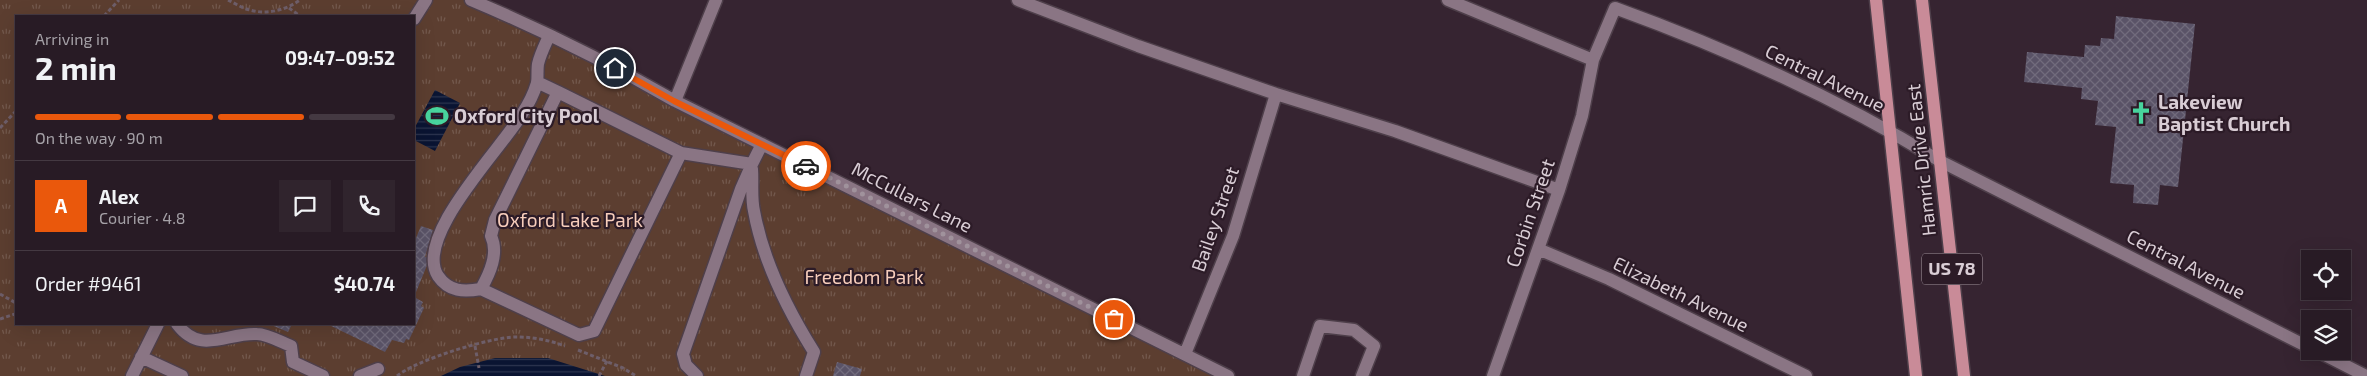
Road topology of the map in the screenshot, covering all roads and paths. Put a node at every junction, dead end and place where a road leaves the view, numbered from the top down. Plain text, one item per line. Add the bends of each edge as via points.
1 (120, 0) edge
2 (228, 0) edge
3 (300, 0) edge
4 (426, 0) edge
5 (470, 0) edge
6 (716, 0) edge
7 (1018, 0) edge
8 (1448, 0) edge
9 (1876, 0) edge
10 (1922, 0) edge
11 (289, 8) junction
12 (105, 15) edge
13 (299, 15) edge
14 (415, 16) edge
15 (549, 36) junction
16 (1593, 60) junction
17 (537, 82) junction
18 (558, 92) junction
19 (1276, 94) junction
20 (674, 101) junction
21 (15, 112) edge
22 (0, 128) edge
23 (1889, 130) junction
24 (762, 144) junction
25 (681, 153) junction
26 (1940, 162) junction
27 (752, 164) junction
28 (1559, 190) junction
29 (1538, 249) junction
30 (481, 289) junction
31 (0, 294) edge
32 (15, 302) edge
33 (15, 314) edge
34 (0, 319) edge
35 (157, 325) edge
36 (178, 325) edge
37 (2301, 343) edge
38 (475, 346) junction
39 (1184, 354) junction
40 (141, 357) junction
41 (2335, 360) edge
42 (607, 361) junction
43 (479, 368) dead end
44 (378, 369) dead end
45 (599, 375) edge
46 (132, 376) edge
47 (182, 376) edge
48 (323, 376) edge
49 (360, 376) edge
50 (397, 376) edge
51 (636, 376) edge
52 (697, 376) edge
53 (806, 376) edge
54 (1228, 376) edge
55 (1303, 376) edge
56 (1362, 376) edge
57 (1493, 376) edge
58 (1806, 376) edge
59 (1916, 376) edge
60 (1964, 376) edge
61 (2366, 376) edge

1 - 12 path
2 - 11 path via 250,10
3 - 11 path
4 - 14 street
5 - 15 street, McCullars Lane
6 - 20 street
7 - 19 street
8 - 16 street
9 - 23 main road, Hamric Drive East / US 78
10 - 26 main road, Hamric Drive East / US 78
11 - 13 path
15 - 17 street via 538,63
15 - 20 street, McCullars Lane via 632,76
16 - 23 street, Central Avenue via 1615,8 1680,32 1800,85
16 - 28 street, Corbin Street via 1582,116
17 - 18 street
17 - 30 street via 523,113 447,216 437,241 434,269 443,283 460,292
18 - 25 street
18 - 30 street via 495,220 491,236 496,246 489,275
19 - 28 street via 1395,131
19 - 39 street, Bailey Street via 1232,236
20 - 24 street, McCullars Lane
21 - 22 path
23 - 26 street, Central Avenue
23 - 59 main road, Hamric Drive East / US 78
24 - 27 street
24 - 39 street, McCullars Lane
25 - 27 street
25 - 30 street via 594,331 580,335
26 - 37 street, Central Avenue
26 - 60 main road, Hamric Drive East / US 78
27 - 52 street via 682,354 686,365
27 - 53 street via 753,210 765,252 788,311 814,352
28 - 29 street, Corbin Street
29 - 57 street, Corbin Street
29 - 58 street, Elizabeth Avenue via 1609,278
31 - 32 path
33 - 34 path
35 - 40 street
36 - 48 street via 190,336 206,342 258,334 290,346 293,362
38 - 42 path via 514,337 547,340
38 - 43 path
38 - 50 path via 444,354 405,369
39 - 54 street, McCullars Lane
40 - 46 street
40 - 47 street
41 - 61 street
42 - 45 path
42 - 51 path
44 - 49 street
55 - 56 street via 1320,326 1354,330 1374,346

